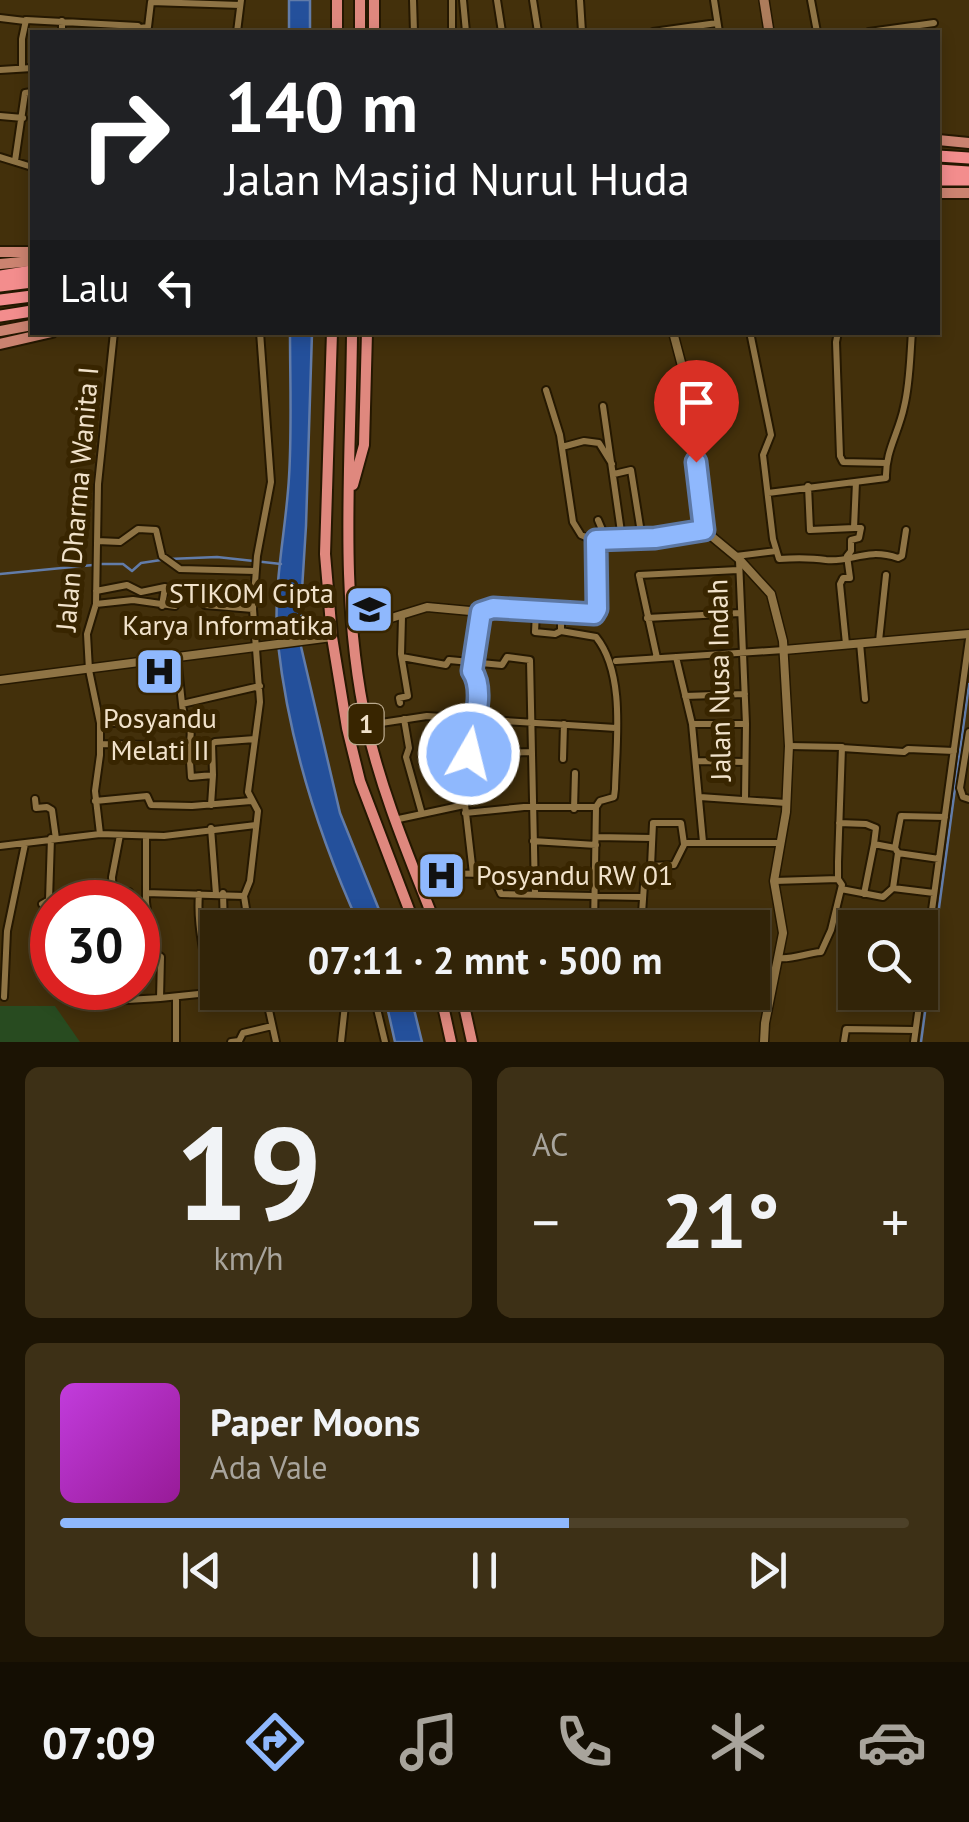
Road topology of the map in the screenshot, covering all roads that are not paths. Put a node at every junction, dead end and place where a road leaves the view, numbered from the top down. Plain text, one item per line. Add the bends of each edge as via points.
1 (337, 0) edge
2 (360, 0) edge
3 (374, 0) edge
4 (414, 0) edge
5 (452, 0) edge
6 (462, 0) edge
7 (498, 0) edge
8 (533, 0) edge
9 (580, 0) edge
10 (714, 0) edge
11 (764, 0) edge
12 (812, 0) edge
13 (241, 3) edge
14 (0, 18) edge
15 (25, 21) junction
16 (62, 21) junction
17 (934, 24) dead end
18 (718, 28) edge
19 (914, 29) edge
20 (62, 30) edge
21 (140, 30) edge
22 (237, 30) edge
23 (337, 30) edge
24 (360, 30) edge
25 (374, 30) edge
26 (414, 30) edge
27 (452, 30) edge
28 (466, 30) edge
29 (502, 30) edge
30 (538, 30) edge
31 (582, 30) edge
32 (686, 30) edge
33 (769, 30) edge
34 (817, 30) edge
35 (22, 68) junction
36 (30, 68) edge
37 (0, 70) edge
38 (30, 92) edge
39 (23, 114) junction
40 (0, 116) edge
41 (940, 140) edge
42 (969, 143) edge
43 (940, 156) edge
44 (0, 158) edge
45 (969, 158) edge
46 (15, 161) junction
47 (30, 167) edge
48 (940, 170) edge
49 (969, 172) edge
50 (940, 180) edge
51 (969, 180) edge
52 (940, 193) edge
53 (969, 193) edge
54 (0, 252) edge
55 (30, 252) edge
56 (30, 262) edge
57 (0, 264) edge
58 (30, 272) edge
59 (0, 276) edge
60 (30, 282) edge
61 (0, 286) edge
62 (30, 296) edge
63 (0, 300) edge
64 (30, 311) edge
65 (0, 316) edge
66 (30, 325) edge
67 (0, 331) edge
68 (39, 335) edge
69 (114, 335) edge
70 (260, 335) edge
71 (332, 335) edge
72 (352, 335) edge
73 (367, 335) edge
74 (674, 335) edge
75 (751, 335) edge
76 (837, 335) edge
77 (912, 335) edge
78 (0, 344) edge
79 (546, 390) dead end
80 (352, 406) junction
81 (603, 406) dead end
82 (365, 427) junction
83 (562, 446) junction
84 (886, 462) junction
85 (612, 464) junction
86 (614, 474) junction
87 (856, 482) junction
88 (808, 486) junction
89 (768, 493) junction
90 (347, 510) junction
91 (598, 520) dead end
92 (854, 528) junction
93 (704, 530) junction
94 (906, 530) dead end
95 (606, 539) junction
96 (622, 539) junction
97 (642, 539) junction
98 (97, 540) junction
99 (595, 542) junction
100 (778, 555) junction
101 (847, 556) junction
102 (737, 558) junction
103 (256, 564) junction
104 (738, 570) junction
105 (886, 575) dead end
106 (96, 591) junction
107 (96, 604) junction
108 (205, 605) dead end
109 (162, 606) junction
110 (175, 606) dead end
111 (253, 609) junction
112 (481, 612) junction
113 (536, 612) junction
114 (561, 613) junction
115 (740, 613) junction
116 (402, 617) junction
117 (647, 618) junction
118 (352, 630) junction
119 (560, 631) junction
120 (332, 636) junction
121 (969, 636) edge
122 (879, 642) junction
123 (860, 643) junction
124 (846, 644) junction
125 (256, 648) junction
126 (784, 650) junction
127 (742, 655) junction
128 (402, 657) junction
129 (676, 657) junction
130 (176, 658) junction
131 (656, 658) junction
132 (473, 661) junction
133 (616, 662) dead end
134 (88, 670) junction
135 (0, 680) edge
136 (260, 686) junction
137 (745, 694) junction
138 (685, 696) junction
139 (865, 700) dead end
140 (400, 703) dead end
141 (182, 704) junction
142 (130, 716) dead end
143 (404, 718) junction
144 (473, 720) junction
145 (100, 723) junction
146 (530, 723) junction
147 (564, 724) junction
148 (692, 724) junction
149 (746, 724) junction
150 (366, 725) junction
151 (616, 728) junction
152 (969, 732) edge
153 (254, 739) junction
154 (101, 744) junction
155 (189, 746) junction
156 (790, 746) junction
157 (842, 748) junction
158 (954, 751) junction
159 (531, 752) junction
160 (469, 754) junction
161 (563, 759) dead end
162 (696, 761) junction
163 (744, 762) junction
164 (575, 773) dead end
165 (213, 776) junction
166 (700, 797) junction
167 (35, 799) dead end
168 (745, 799) junction
169 (969, 799) edge
170 (95, 801) junction
171 (251, 801) junction
172 (786, 803) junction
173 (210, 805) junction
174 (532, 807) junction
175 (596, 807) junction
176 (464, 809) junction
177 (574, 809) junction
178 (422, 814) junction
179 (944, 817) junction
180 (393, 820) junction
181 (839, 824) junction
182 (256, 825) junction
183 (211, 828) junction
184 (100, 834) junction
185 (120, 835) junction
186 (146, 837) junction
187 (652, 838) junction
188 (53, 839) junction
189 (533, 841) junction
190 (596, 841) junction
191 (703, 842) junction
192 (779, 843) junction
193 (26, 844) junction
194 (684, 844) junction
195 (874, 844) junction
196 (0, 846) edge
197 (896, 851) junction
198 (939, 859) junction
199 (651, 866) junction
200 (416, 873) junction
201 (473, 874) junction
202 (496, 878) junction
203 (514, 878) dead end
204 (838, 879) junction
205 (51, 880) edge
206 (114, 880) edge
207 (146, 880) edge
208 (774, 880) junction
209 (842, 888) junction
210 (893, 888) junction
211 (934, 893) junction
212 (199, 894) junction
213 (219, 894) junction
214 (535, 894) junction
215 (864, 894) junction
216 (160, 896) edge
217 (244, 896) junction
218 (596, 896) junction
219 (641, 898) junction
220 (221, 910) edge
221 (247, 910) edge
222 (409, 910) edge
223 (431, 910) edge
224 (595, 910) edge
225 (641, 910) edge
226 (200, 930) edge
227 (160, 956) edge
228 (778, 958) junction
229 (200, 995) edge
230 (4, 997) dead end
231 (160, 998) joint
232 (176, 998) junction
233 (269, 1010) edge
234 (344, 1010) edge
235 (377, 1010) edge
236 (444, 1010) edge
237 (464, 1010) edge
238 (272, 1026) junction
239 (916, 1030) junction
240 (250, 1031) junction
241 (176, 1042) edge
242 (231, 1042) edge
243 (252, 1042) edge
244 (276, 1042) edge
245 (332, 1042) edge
246 (341, 1042) edge
247 (385, 1042) edge
248 (451, 1042) edge
249 (472, 1042) edge
250 (764, 1042) edge
251 (844, 1042) edge
252 (914, 1042) edge

1 - 23 highway
2 - 24 highway
3 - 25 highway
4 - 26 street
5 - 27 street
6 - 28 street
7 - 29 street
8 - 30 street
9 - 31 street
10 - 18 street
11 - 33 main road
12 - 34 street
13 - 21 street via 152,2 148,27
13 - 22 street
14 - 15 street
15 - 16 street
15 - 35 street
16 - 20 street
16 - 21 street
17 - 19 street
18 - 32 street
35 - 36 street
35 - 37 street
38 - 39 street
39 - 40 street
39 - 46 street
41 - 42 main road
43 - 45 highway
44 - 46 street
46 - 47 street
48 - 49 highway
50 - 51 highway
52 - 53 main road
54 - 55 main road
56 - 57 main road
58 - 59 highway
60 - 61 highway
62 - 63 highway
64 - 65 highway
66 - 67 main road
68 - 78 main road
69 - 98 street, Jalan Dharma Wanita I
70 - 103 street via 270,482
71 - 120 highway, 1 via 325,554
72 - 80 highway, 1
73 - 82 highway
74 - 93 street via 688,389
75 - 89 street via 771,435 763,452
76 - 84 street via 840,456 843,462
77 - 84 street via 904,412
79 - 83 street
80 - 82 highway
80 - 90 highway, 1
81 - 85 street
82 - 90 highway
83 - 85 street via 600,443
83 - 99 street via 573,522
84 - 87 street via 886,478
85 - 86 street
86 - 96 street
86 - 97 street via 630,470
87 - 88 street
87 - 92 street
88 - 89 street
88 - 92 street via 811,531
89 - 100 street
90 - 118 highway, 1
91 - 95 street
92 - 101 street via 861,528 859,538 850,540
93 - 97 street
93 - 102 street
94 - 101 street via 902,556
95 - 96 street
95 - 99 street
96 - 97 street
98 - 103 street via 120,542 138,529 156,530 164,559 180,569
98 - 106 street, Jalan Dharma Wanita I
99 - 114 street via 596,611
100 - 101 street
100 - 102 street
101 - 124 street via 850,578 840,584
102 - 104 street, Jalan Nusa Indah
102 - 126 street via 771,594
103 - 111 street
104 - 115 street, Jalan Nusa Indah
104 - 117 street via 638,577
105 - 122 street
106 - 107 street, Jalan Dharma Wanita I
106 - 109 street via 165,587
107 - 109 street via 133,600
107 - 134 street, Jalan Dharma Wanita I
108 - 111 street
109 - 110 street
111 - 125 street
112 - 113 street
112 - 116 street via 436,606
112 - 132 street
113 - 114 street
113 - 119 street via 534,632
114 - 119 street
115 - 117 street
115 - 127 street, Jalan Nusa Indah
116 - 118 street
116 - 128 street
117 - 131 street
118 - 150 highway, 1
119 - 151 street via 594,636 608,654
120 - 125 street
120 - 222 highway, 1 via 360,781
121 - 122 street
121 - 158 street
122 - 123 street
123 - 124 street
123 - 139 street
124 - 126 street
125 - 130 street
125 - 136 street
126 - 127 street
126 - 156 street
127 - 129 street
127 - 137 street, Jalan Nusa Indah
128 - 132 street via 446,665
128 - 140 street via 408,696
129 - 131 street
129 - 138 street
130 - 134 street
130 - 141 street
131 - 133 street
132 - 144 street
132 - 146 street via 530,660
134 - 135 street
134 - 145 street, Jalan Dharma Wanita I
136 - 141 street
136 - 153 street
137 - 138 street
137 - 149 street, Jalan Nusa Indah
138 - 148 street
141 - 155 street
142 - 145 street
143 - 144 street
143 - 150 street
143 - 178 street via 406,757
144 - 146 street
144 - 160 street
145 - 154 street, Jalan Dharma Wanita I
146 - 147 street
146 - 159 street
147 - 151 street
147 - 161 street
148 - 149 street
148 - 162 street
149 - 163 street, Jalan Nusa Indah
150 - 180 highway, 1
151 - 175 street via 614,797
152 - 169 street via 960,788
153 - 165 street via 212,744
153 - 171 street
154 - 155 street
154 - 170 street, Jalan Dharma Wanita I
155 - 165 street via 190,777
156 - 157 street
156 - 172 street
157 - 158 street
157 - 181 street
158 - 179 street
159 - 160 street
159 - 174 street
160 - 176 street
162 - 163 street
162 - 166 street
163 - 168 street, Jalan Nusa Indah
164 - 177 street
165 - 173 street
166 - 168 street
166 - 191 street
167 - 188 street via 36,808 52,810
168 - 172 street
170 - 173 street via 147,796 151,805
170 - 184 street, Jalan Dharma Wanita I
171 - 173 street
171 - 182 street
172 - 192 street
174 - 176 street
174 - 177 street
174 - 189 street
175 - 177 street
175 - 190 street
176 - 178 street
176 - 201 street
178 - 180 street
179 - 197 street via 901,816
179 - 198 street
180 - 200 highway, 1
181 - 195 street via 876,828
181 - 204 street
182 - 183 street
182 - 217 street
183 - 186 street
183 - 213 street
184 - 185 street
184 - 188 street
185 - 186 street
185 - 206 street
186 - 207 street
187 - 190 street
187 - 194 street via 653,823 681,823
187 - 199 street
188 - 193 street
188 - 205 street
189 - 190 street
189 - 214 street
190 - 218 street
191 - 192 street
191 - 194 street
192 - 208 street
193 - 196 street
193 - 230 street via 7,931
194 - 199 street via 674,865
195 - 197 street
195 - 215 street
197 - 198 street
197 - 210 street
198 - 211 street
199 - 219 street via 644,871
200 - 201 street
200 - 223 highway, 1
201 - 202 street
202 - 203 street
202 - 214 street via 499,893
204 - 208 street
204 - 209 street
208 - 228 street via 783,933
209 - 215 street
209 - 228 street via 821,952
210 - 211 street
210 - 215 street via 882,897
211 - 239 street
212 - 213 street
212 - 216 street
212 - 226 street
213 - 217 street
213 - 220 street
214 - 218 street
217 - 221 street
218 - 219 street
218 - 224 street
219 - 225 street
227 - 231 street
228 - 250 street
229 - 232 street
231 - 232 street
232 - 241 street
233 - 238 street
234 - 246 street
235 - 247 street
236 - 248 highway
237 - 249 highway
238 - 240 street
238 - 244 street
239 - 251 street via 846,1029
239 - 252 street
240 - 242 street
240 - 243 street
245 - 246 street

